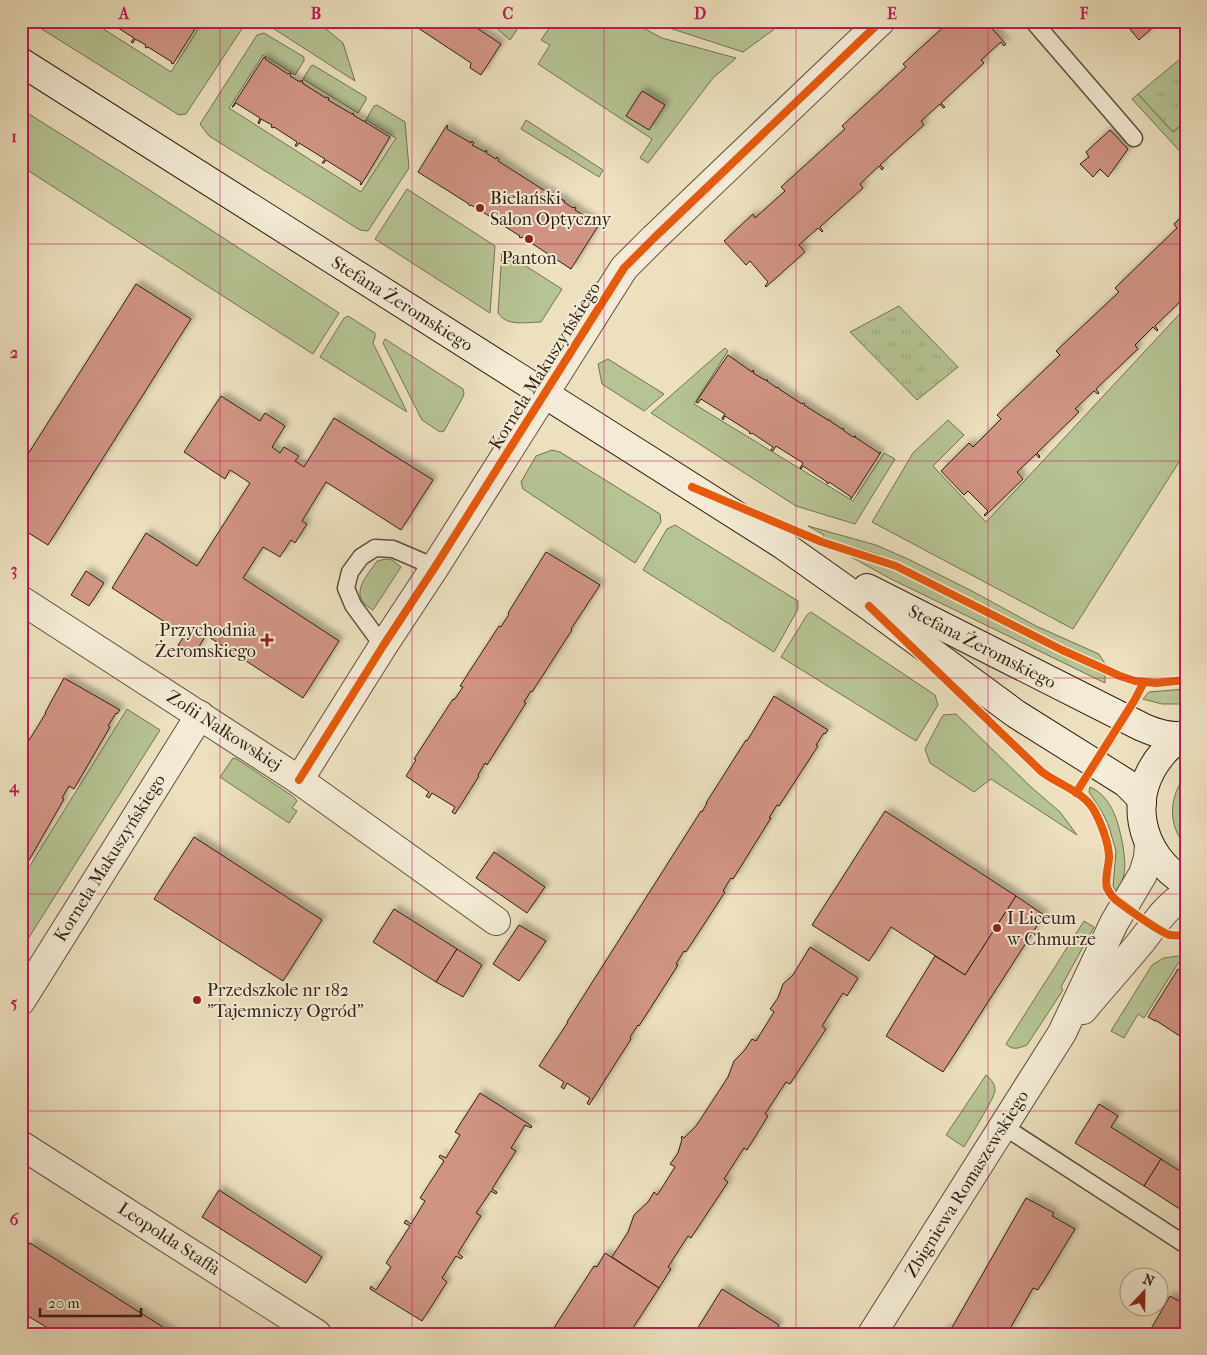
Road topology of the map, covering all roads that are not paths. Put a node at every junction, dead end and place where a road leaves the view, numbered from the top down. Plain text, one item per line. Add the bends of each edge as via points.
1 (881, 21) edge
2 (1033, 21) edge
3 (21, 62) edge
4 (1134, 138) dead end
5 (544, 394) junction
6 (783, 545) junction
7 (435, 567) junction
8 (21, 600) edge
9 (383, 646) junction
10 (200, 715) junction
11 (1186, 735) edge
12 (299, 780) junction
13 (1142, 803) junction
14 (1149, 844) junction
15 (1186, 883) edge
16 (1186, 894) edge
17 (496, 921) dead end
18 (21, 1001) edge
19 (1062, 1034) junction
20 (1003, 1126) junction
21 (21, 1145) edge
22 (1186, 1245) edge
23 (317, 1334) edge
24 (872, 1334) edge

1 - 5 street, Kornela Makuszyńskiego via 624,268
2 - 4 lane
3 - 5 street, Stefana Żeromskiego
5 - 6 street, Stefana Żeromskiego
5 - 7 street, Kornela Makuszyńskiego
6 - 11 street, Stefana Żeromskiego via 1123,718 1155,732 1177,737
6 - 13 street, Stefana Żeromskiego via 1016,714 1126,783
7 - 9 street, Kornela Makuszyńskiego
7 - 9 lane via 393,549 375,548 361,557 350,572 346,588 353,605
8 - 10 street, Zofii Nałkowskiej
9 - 12 street, Kornela Makuszyńskiego
10 - 12 street, Zofii Nałkowskiej
10 - 18 street, Kornela Makuszyńskiego
11 - 13 street via 1164,752 1156,764 1144,789
12 - 17 street, Zofii Nałkowskiej
13 - 14 street
14 - 15 street via 1166,868
14 - 19 street, Zbigniewa Romaszewskiego via 1143,874 1114,923
16 - 19 street, Zbigniewa Romaszewskiego via 1161,915
19 - 20 street, Zbigniewa Romaszewskiego
20 - 22 lane
20 - 24 street, Zbigniewa Romaszewskiego
21 - 23 street, Leopolda Staffa

